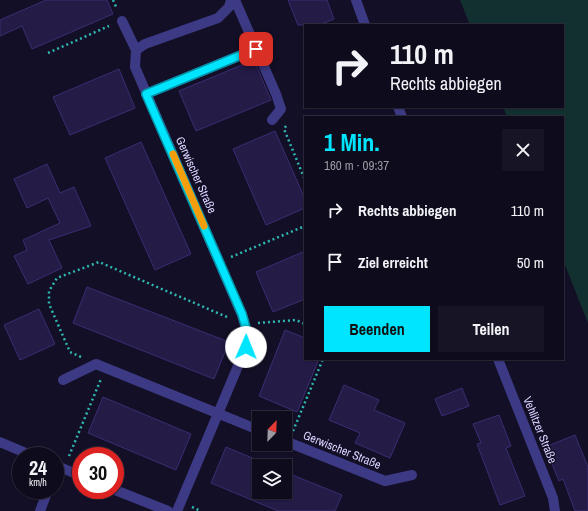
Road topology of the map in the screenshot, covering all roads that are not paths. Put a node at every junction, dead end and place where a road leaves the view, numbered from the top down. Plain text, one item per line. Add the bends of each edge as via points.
1 (231, 0) edge
2 (235, 0) edge
3 (356, 0) edge
4 (122, 21) road end
5 (365, 24) edge
6 (256, 49) junction
7 (136, 50) junction
8 (146, 94) junction
9 (272, 120) dead end
10 (498, 360) edge
11 (63, 380) dead end
12 (219, 414) junction
13 (252, 427) edge
14 (0, 442) edge
15 (292, 443) edge
16 (12, 447) edge
17 (412, 475) dead end
18 (124, 494) edge
19 (45, 499) edge
20 (40, 511) edge
21 (168, 511) edge
22 (177, 511) edge
23 (555, 511) edge

1 - 7 street via 229,7 218,18 145,44
2 - 6 street
3 - 5 street
4 - 7 street
6 - 8 street
6 - 9 street via 281,110
7 - 8 street, Gerwischer Straße via 135,67
8 - 12 street, Gerwischer Straße via 246,325 246,347
10 - 23 street, Vehlitzer Straße via 553,498
11 - 12 street via 101,366
12 - 13 street
12 - 22 street, Gerwischer Straße
14 - 16 street
15 - 17 street, Gerwischer Straße via 385,481
18 - 21 street
19 - 20 street

